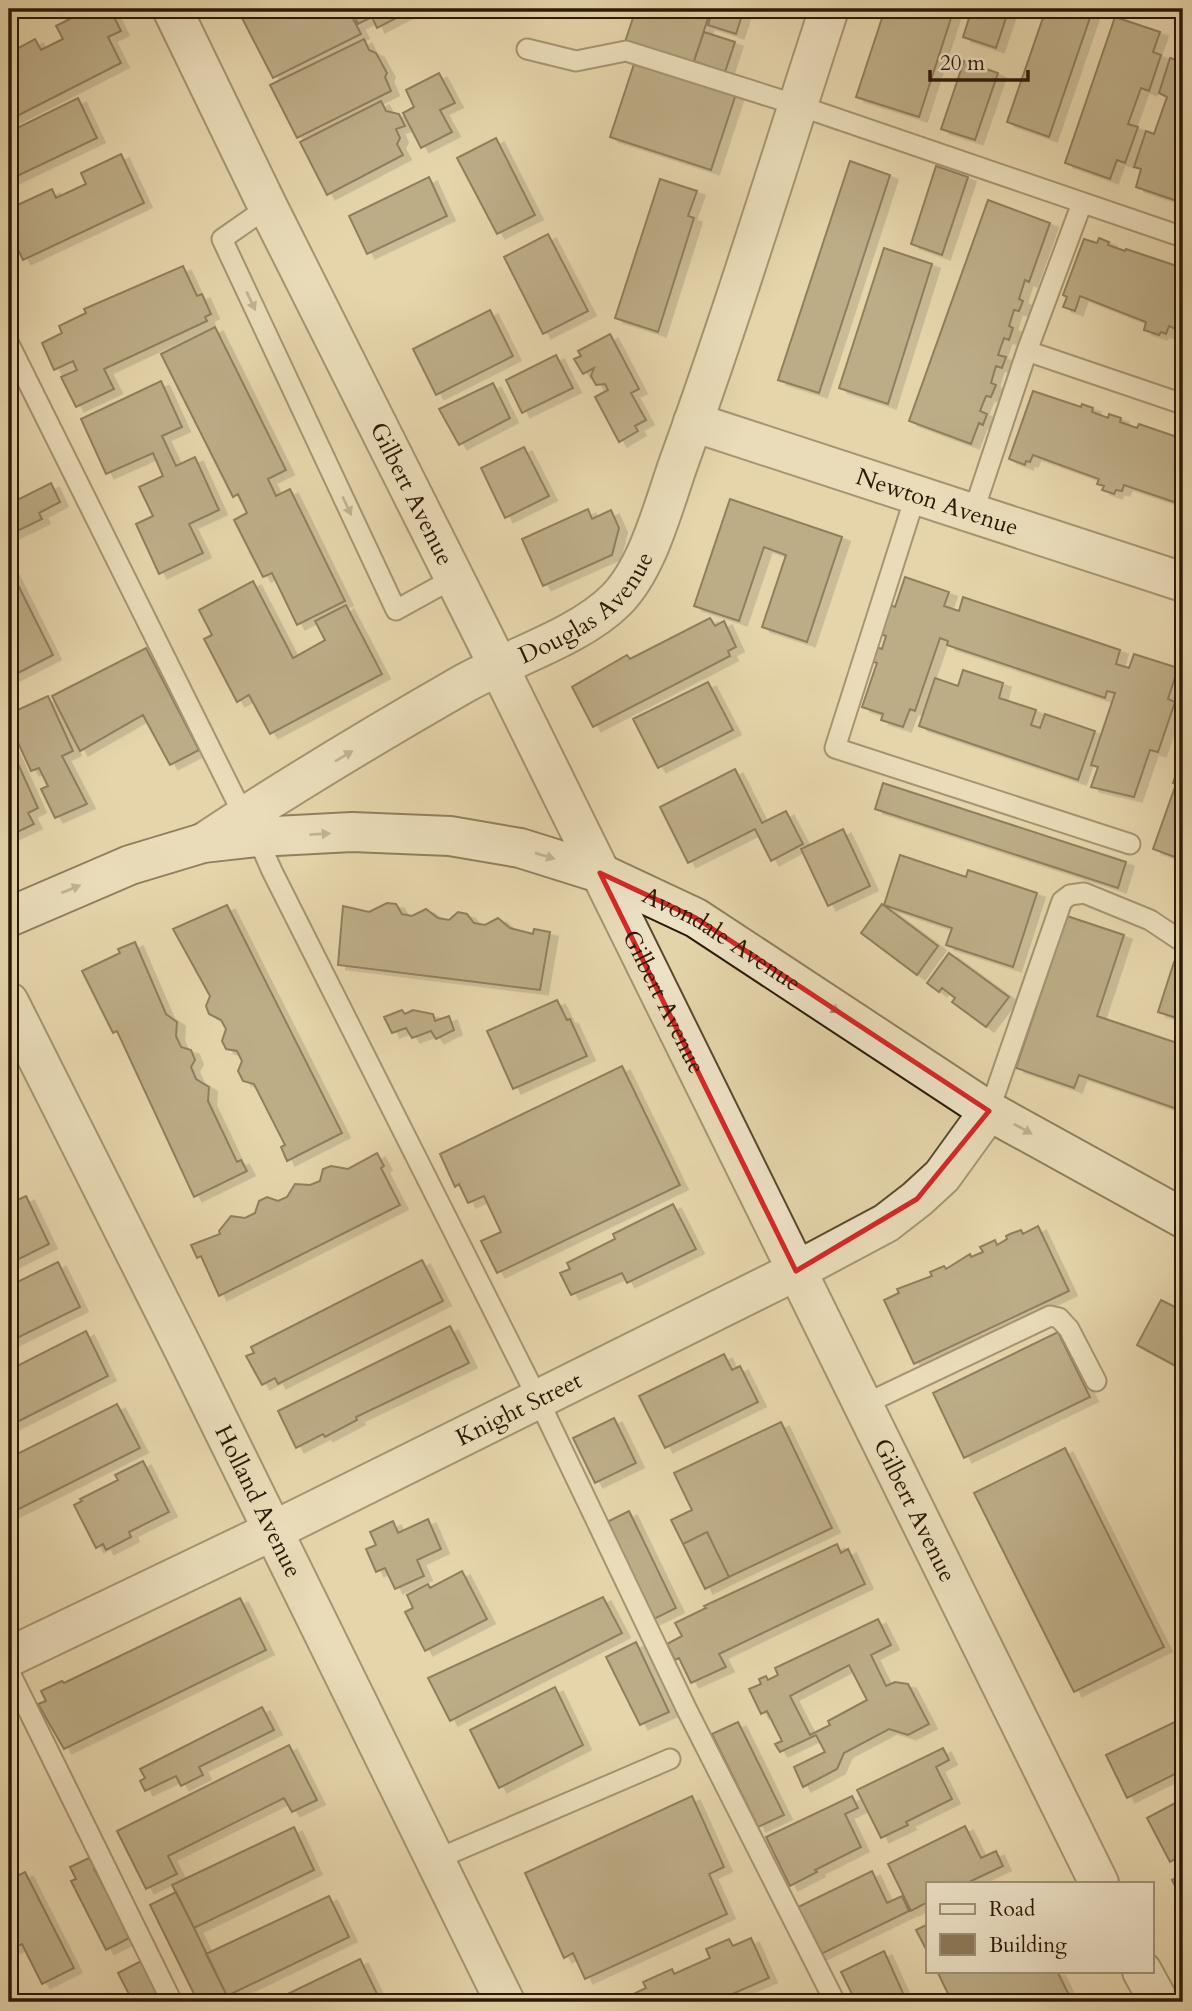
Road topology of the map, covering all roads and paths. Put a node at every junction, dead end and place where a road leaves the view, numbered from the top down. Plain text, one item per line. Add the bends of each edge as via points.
1 (172, 9) edge
2 (829, 9) edge
3 (527, 48) dead end
4 (797, 105) junction
5 (1082, 203) junction
6 (268, 207) junction
7 (1183, 237) edge
8 (9, 344) edge
9 (1027, 351) junction
10 (1183, 404) edge
11 (694, 422) junction
12 (916, 494) junction
13 (973, 513) junction
14 (454, 578) junction
15 (1183, 582) edge
16 (498, 667) junction
17 (251, 826) junction
18 (1130, 844) dead end
19 (600, 873) junction
20 (9, 917) edge
21 (1183, 942) edge
22 (9, 1002) edge
23 (989, 1111) junction
24 (1183, 1218) edge
25 (796, 1271) junction
26 (1096, 1381) dead end
27 (538, 1399) junction
28 (863, 1405) junction
29 (272, 1531) junction
30 (9, 1657) edge
31 (9, 1671) edge
32 (670, 1759) dead end
33 (435, 1860) junction
34 (1099, 1882) edge
35 (1143, 1972) edge
36 (1183, 1998) edge
37 (172, 2002) edge
38 (505, 2002) edge
39 (835, 2002) edge
40 (1158, 2002) edge
41 (1175, 2002) edge

1 - 6 street, Gilbert Avenue
2 - 4 street, Douglas Avenue
3 - 4 lane via 576,61 626,51
4 - 5 lane
4 - 11 street, Douglas Avenue
5 - 7 lane
5 - 9 lane
6 - 14 street, Gilbert Avenue
6 -> 14 lane via 222,239 396,610
8 - 17 lane
9 - 10 lane
9 - 13 lane
11 - 12 street, Newton Avenue
11 - 16 street, Douglas Avenue via 633,579 593,618
12 - 13 street, Newton Avenue
12 - 18 lane via 835,748
13 - 15 street, Newton Avenue
14 - 16 street, Gilbert Avenue
17 -> 16 street, Douglas Avenue via 467,682
16 - 19 street, Gilbert Avenue
17 -> 19 street, Avondale Avenue via 450,836 520,848
20 -> 17 street, Avondale Avenue via 130,865
17 - 27 lane
19 -> 23 street, Avondale Avenue via 695,918
19 - 25 street, Gilbert Avenue
21 - 23 lane via 1150,920 1084,893 1062,901
22 - 29 street, Holland Avenue
23 -> 24 street, Avondale Avenue
23 - 25 street, Knight Street via 942,1176 917,1199 886,1223
25 - 27 street, Knight Street
25 - 28 street, Gilbert Avenue
26 - 28 lane via 1069,1329 1050,1316
27 - 29 street, Knight Street
27 - 39 lane via 687,1710
28 - 34 street, Gilbert Avenue
29 - 30 street, Knight Street
29 - 33 street, Holland Avenue
31 - 37 lane
32 - 33 lane
33 - 38 street, Holland Avenue
35 - 40 street
36 - 41 street

